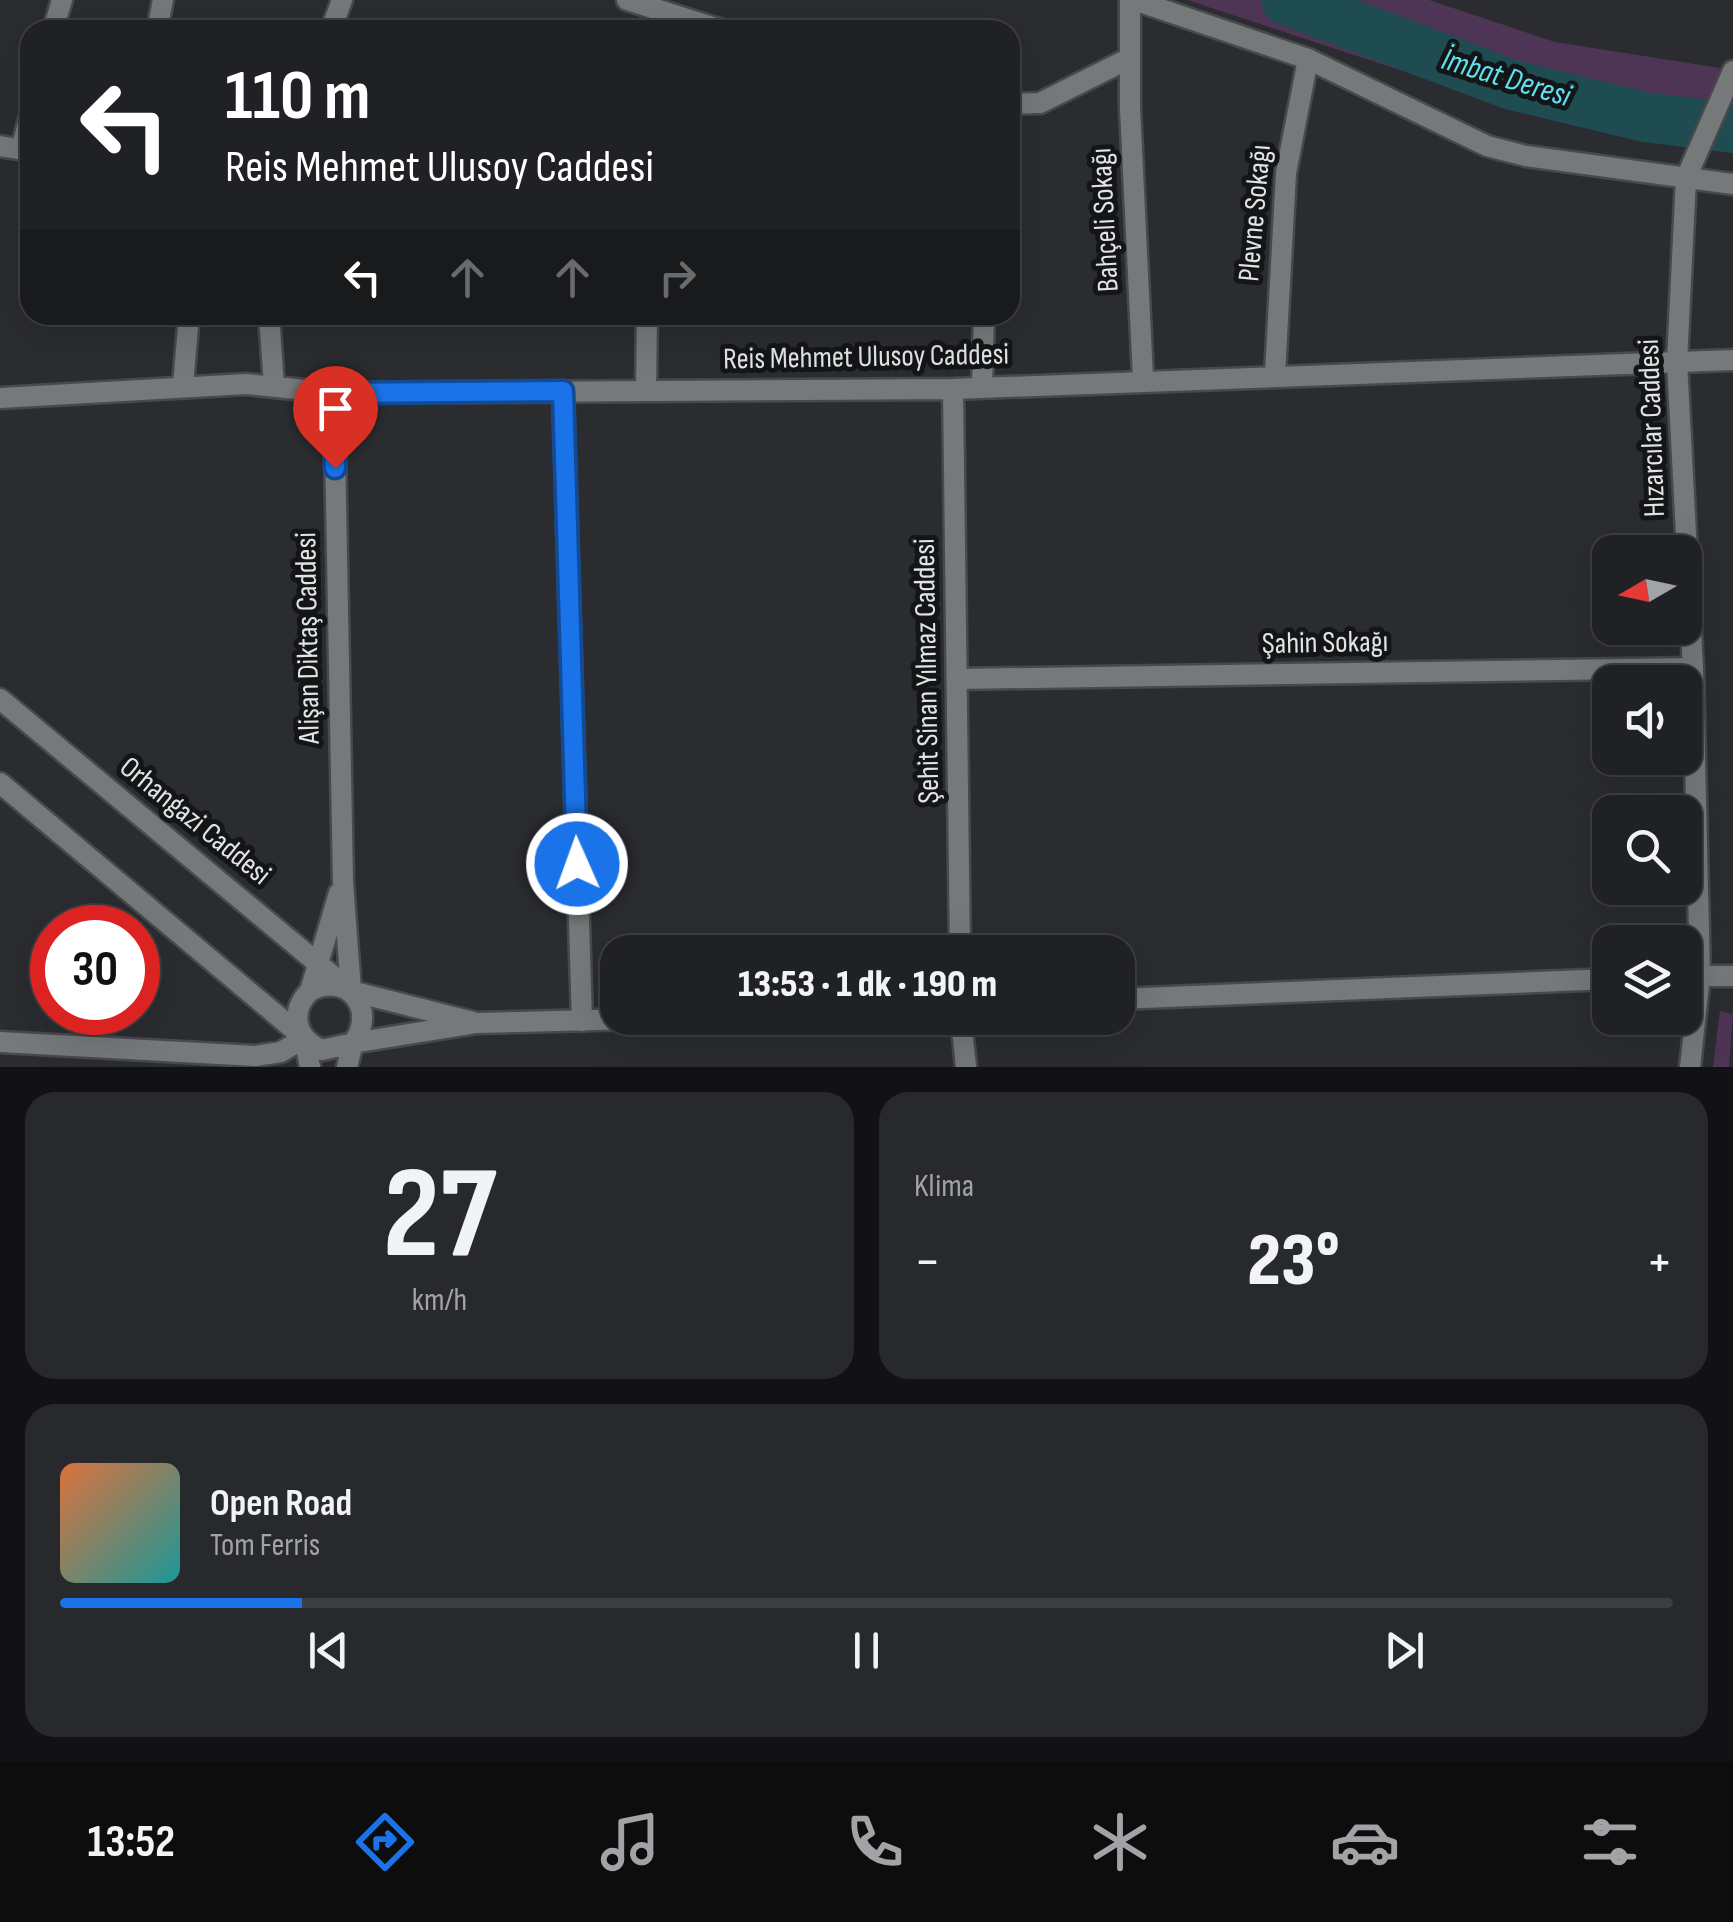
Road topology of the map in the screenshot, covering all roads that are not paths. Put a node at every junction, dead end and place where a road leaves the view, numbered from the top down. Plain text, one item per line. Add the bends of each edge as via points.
1 (627, 0) edge
2 (1132, 0) edge
3 (690, 20) edge
4 (1130, 58) junction
5 (1308, 60) junction
6 (1733, 71) edge
7 (1020, 104) edge
8 (1686, 178) junction
9 (1733, 184) edge
10 (188, 325) edge
11 (270, 325) edge
12 (647, 325) edge
13 (984, 325) edge
14 (1733, 360) edge
15 (1677, 362) junction
16 (1275, 374) junction
17 (1143, 378) junction
18 (183, 385) junction
19 (274, 386) junction
20 (982, 387) junction
21 (952, 389) junction
22 (646, 390) junction
23 (563, 391) junction
24 (334, 393) junction
25 (0, 398) edge
26 (1692, 665) edge
27 (1592, 669) edge
28 (958, 679) junction
29 (0, 698) edge
30 (1692, 775) edge
31 (0, 783) edge
32 (343, 882) junction
33 (1692, 925) edge
34 (960, 935) edge
35 (318, 962) junction
36 (1702, 976) edge
37 (1733, 976) edge
38 (1592, 981) edge
39 (310, 991) junction
40 (351, 991) junction
41 (1135, 998) edge
42 (600, 1020) edge
43 (582, 1021) junction
44 (477, 1023) junction
45 (963, 1035) edge
46 (1691, 1035) edge
47 (304, 1038) junction
48 (0, 1042) edge
49 (353, 1043) junction
50 (310, 1067) edge
51 (347, 1067) edge
52 (966, 1067) edge
53 (1690, 1067) edge

1 - 3 street
2 - 4 street, Bahçeli Sokağı
2 - 5 street
4 - 7 street via 1040,103
4 - 17 street, Bahçeli Sokağı
5 - 8 street via 1488,146
5 - 16 street, Plevne Sokağı via 1286,173
6 - 8 street
8 - 9 street
8 - 15 street, Hızarcılar Caddesi
10 - 18 street
11 - 19 street
12 - 22 street
13 - 20 street
14 - 15 street, Reis Mehmet Ulusoy Caddesi
15 - 16 street, Reis Mehmet Ulusoy Caddesi
15 - 26 street, Hızarcılar Caddesi
16 - 17 street, Reis Mehmet Ulusoy Caddesi
17 - 20 street, Reis Mehmet Ulusoy Caddesi
18 - 19 street, Reis Mehmet Ulusoy Caddesi
18 - 25 street, Reis Mehmet Ulusoy Caddesi
19 - 24 street, Reis Mehmet Ulusoy Caddesi
20 - 21 street, Reis Mehmet Ulusoy Caddesi
21 - 22 street, Reis Mehmet Ulusoy Caddesi
21 - 28 street, Şehit Sinan Yılmaz Caddesi
22 - 23 street, Reis Mehmet Ulusoy Caddesi
23 - 24 street, Reis Mehmet Ulusoy Caddesi
23 - 43 street
24 - 32 street, Alişan Diktaş Caddesi
27 - 28 street, Şahin Sokağı
28 - 34 street, Şehit Sinan Yılmaz Caddesi
29 - 35 street, Orhangazi Caddesi
30 - 33 street, Hızarcılar Caddesi
31 - 47 street
32 - 35 street, Alişan Diktaş Caddesi
32 - 40 street, Alişan Diktaş Caddesi
35 - 39 street, Alişan Diktaş Caddesi
35 - 40 street, Orhangazi Caddesi
36 - 37 street
38 - 41 street
39 - 40 street via 331,984
39 - 47 street via 298,1008
40 - 44 street
40 - 49 street via 363,1011
42 - 43 street
43 - 44 street
44 - 49 street
45 - 52 street
46 - 53 street, Hızarcılar Caddesi
47 - 48 street via 281,1052 255,1056
47 - 49 street via 322,1050
47 - 50 street
49 - 51 street

